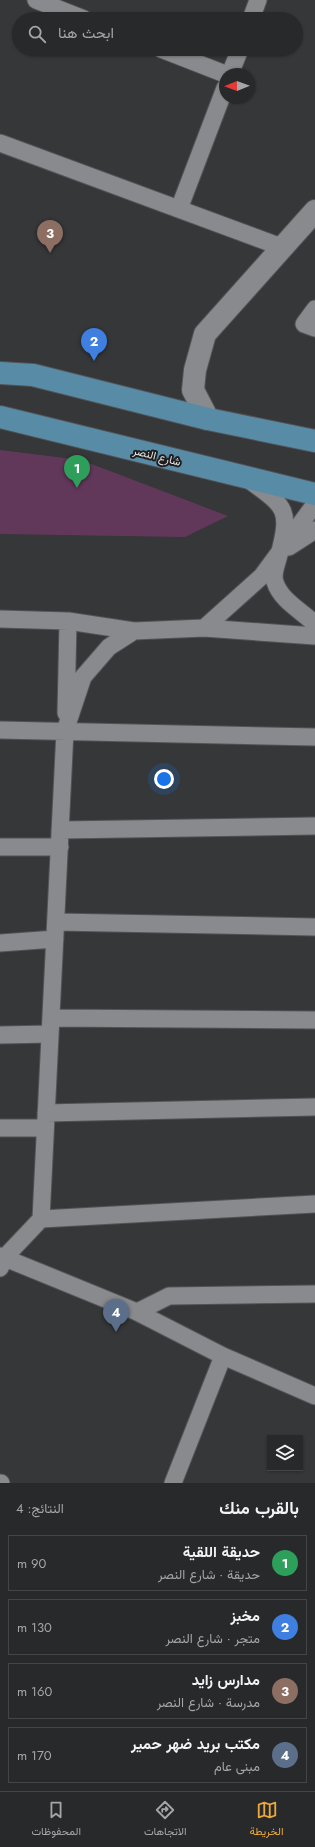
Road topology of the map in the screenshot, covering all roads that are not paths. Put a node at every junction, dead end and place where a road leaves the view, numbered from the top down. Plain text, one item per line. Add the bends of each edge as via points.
1 (36, 0) edge
2 (258, 0) edge
3 (66, 12) edge
4 (254, 12) edge
5 (178, 56) edge
6 (237, 56) edge
7 (232, 68) edge
8 (219, 72) edge
9 (219, 104) edge
10 (0, 142) edge
11 (179, 210) junction
12 (315, 211) edge
13 (284, 248) junction
14 (315, 309) edge
15 (315, 328) edge
16 (0, 373) edge
17 (0, 417) edge
18 (208, 419) junction
19 (315, 441) edge
20 (244, 477) junction
21 (315, 494) edge
22 (315, 504) edge
23 (315, 530) edge
24 (279, 554) junction
25 (0, 619) edge
26 (68, 621) junction
27 (315, 624) edge
28 (204, 628) junction
29 (134, 631) junction
30 (315, 636) edge
31 (0, 730) edge
32 (65, 731) junction
33 (315, 737) edge
34 (315, 826) edge
35 (60, 830) junction
36 (0, 847) edge
37 (60, 847) junction
38 (56, 922) junction
39 (315, 927) edge
40 (55, 939) junction
41 (0, 943) edge
42 (315, 1020) edge
43 (51, 1026) junction
44 (0, 1035) edge
45 (315, 1107) edge
46 (46, 1120) junction
47 (0, 1128) edge
48 (315, 1204) edge
49 (41, 1219) junction
50 (2, 1260) edge
51 (315, 1294) edge
52 (137, 1312) junction
53 (223, 1356) junction
54 (313, 1394) edge
55 (173, 1483) edge

1 - 3 street
2 - 4 street
5 - 8 street
6 - 7 street
9 - 11 street
10 - 11 street
11 - 13 street
12 - 13 street
13 - 18 street via 205,334 195,370 193,390
14 - 15 street via 304,324
16 - 18 main road via 32,375
17 - 20 main road, شارع النصر
18 - 19 main road
20 - 21 main road, شارع النصر
20 - 24 street via 274,499 283,509 285,520
22 - 24 street
23 - 24 street
24 - 27 street via 274,581 278,590
24 - 28 street via 262,576
25 - 26 street
26 - 29 street
26 - 32 street
28 - 29 street
28 - 30 street
29 - 32 street via 109,647 83,677
31 - 32 street
32 - 33 street
32 - 35 street
34 - 35 street
35 - 37 street
36 - 37 street
37 - 38 street
38 - 39 street
38 - 40 street
40 - 41 street
40 - 43 street
42 - 43 street
43 - 44 street
43 - 46 street
45 - 46 street
46 - 47 street
46 - 49 street
48 - 49 street
49 - 50 street
50 - 52 street
51 - 52 street via 169,1296
52 - 53 street
53 - 54 street
53 - 55 street

